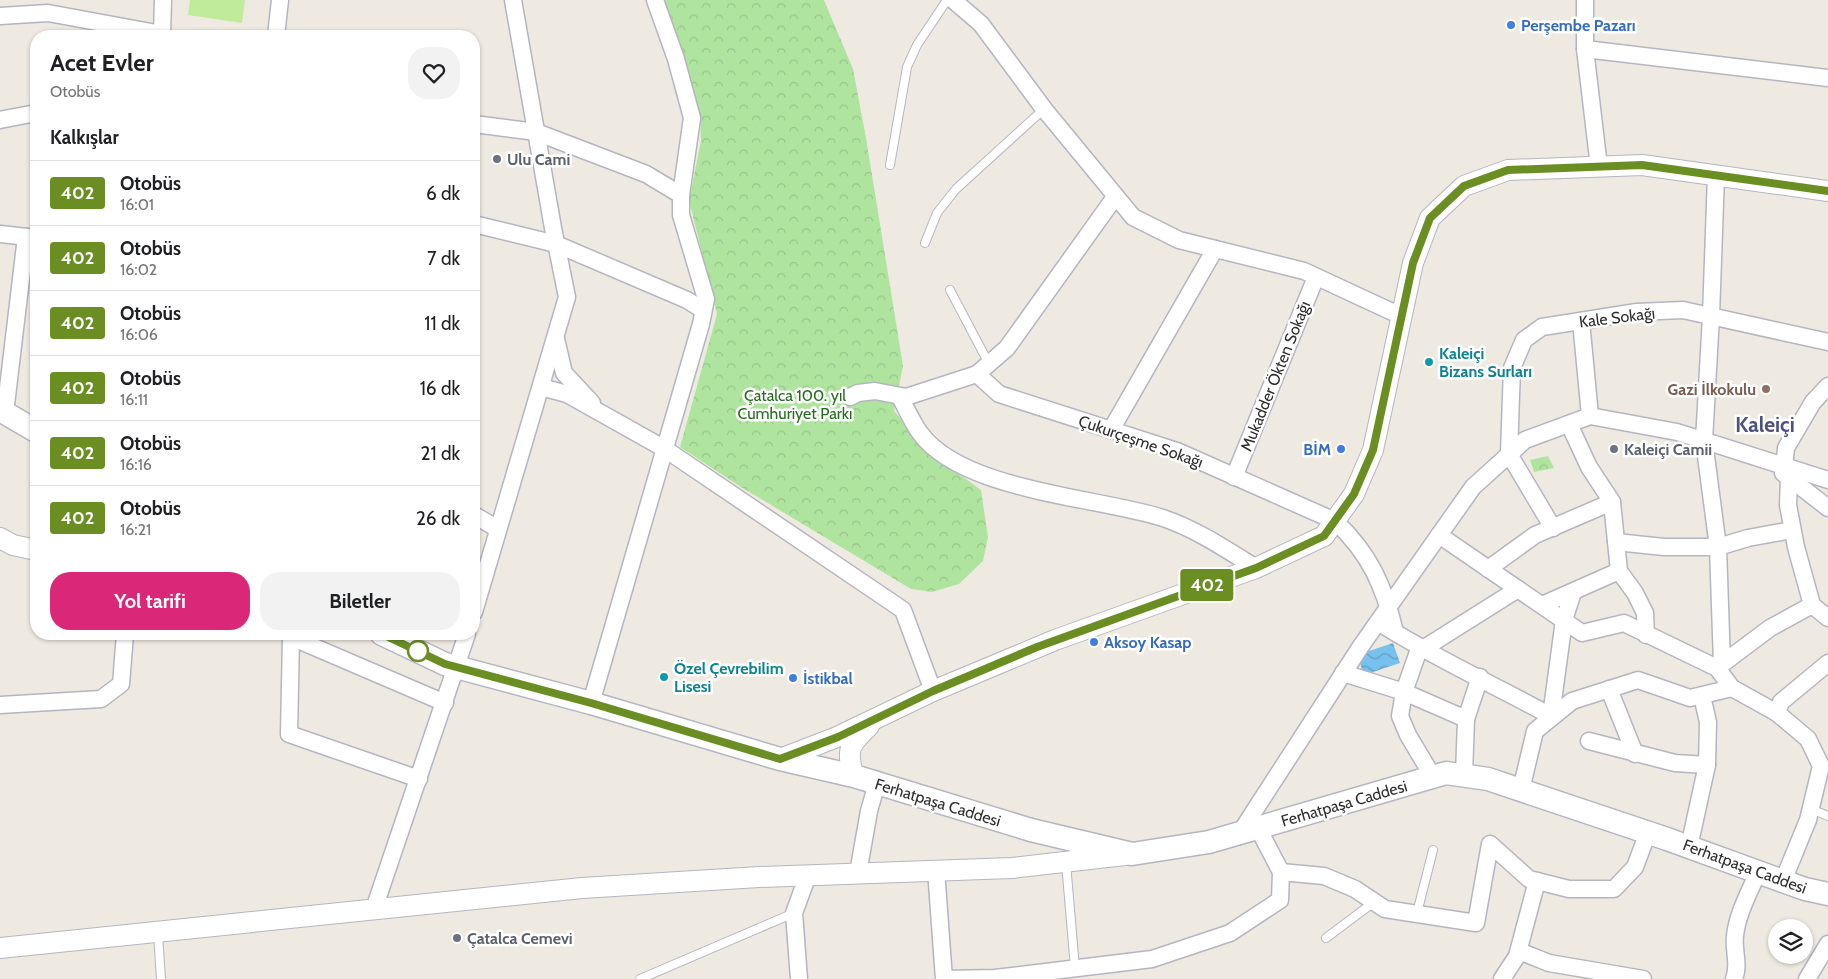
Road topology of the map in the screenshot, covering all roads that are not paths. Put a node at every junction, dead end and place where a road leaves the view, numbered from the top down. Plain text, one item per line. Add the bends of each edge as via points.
1 (163, 0) edge
2 (280, 0) edge
3 (513, 0) edge
4 (655, 0) edge
5 (947, 0) edge
6 (953, 0) edge
7 (1585, 0) edge
8 (47, 6) edge
9 (0, 16) edge
10 (142, 30) edge
11 (162, 30) edge
12 (277, 30) edge
13 (1585, 49) junction
14 (1828, 78) edge
15 (1044, 108) junction
16 (30, 114) edge
17 (0, 120) edge
18 (480, 125) edge
19 (536, 132) junction
20 (890, 165) dead end
21 (1599, 167) junction
22 (1716, 175) junction
23 (1828, 191) edge
24 (681, 195) junction
25 (1116, 197) junction
26 (480, 230) edge
27 (0, 234) edge
28 (30, 238) edge
29 (925, 243) dead end
30 (30, 244) edge
31 (556, 244) junction
32 (1215, 249) junction
33 (1316, 277) junction
34 (950, 290) dead end
35 (703, 310) junction
36 (1401, 316) junction
37 (1711, 316) junction
38 (1581, 321) junction
39 (556, 337) junction
40 (1828, 342) edge
41 (983, 369) junction
42 (1828, 386) edge
43 (540, 387) junction
44 (900, 396) junction
45 (850, 397) dead end
46 (2, 411) edge
47 (604, 416) junction
48 (1590, 416) junction
49 (1569, 424) junction
50 (30, 427) edge
51 (1111, 430) junction
52 (1704, 441) junction
53 (665, 449) junction
54 (1509, 454) junction
55 (1781, 469) junction
56 (1234, 476) junction
57 (1828, 480) edge
58 (1612, 502) junction
59 (1828, 508) edge
60 (480, 518) edge
61 (1334, 521) junction
62 (1553, 528) junction
63 (498, 529) junction
64 (1792, 530) junction
65 (1439, 535) junction
66 (0, 538) edge
67 (1616, 542) junction
68 (1718, 547) junction
69 (30, 549) edge
70 (1256, 568) junction
71 (1488, 568) junction
72 (1619, 571) junction
73 (1518, 589) junction
74 (480, 591) edge
75 (1573, 592) junction
76 (1542, 605) junction
77 (1812, 605) junction
78 (1389, 606) junction
79 (1828, 618) edge
80 (1564, 620) junction
81 (1378, 622) junction
82 (1395, 632) junction
83 (1646, 635) junction
84 (125, 640) edge
85 (291, 640) edge
86 (298, 640) edge
87 (395, 640) edge
88 (465, 640) edge
89 (1422, 650) junction
90 (1828, 663) edge
91 (1720, 666) junction
92 (457, 668) junction
93 (1343, 673) junction
94 (1480, 677) junction
95 (1732, 688) junction
96 (1609, 689) junction
97 (933, 691) junction
98 (1404, 692) junction
99 (1702, 696) junction
100 (445, 703) junction
101 (591, 703) junction
102 (0, 705) edge
103 (1777, 713) junction
104 (1551, 716) junction
105 (878, 718) junction
106 (1466, 720) junction
107 (1589, 741) dead end
108 (1635, 754) junction
109 (780, 759) junction
110 (1824, 764) edge
111 (1707, 765) junction
112 (1464, 775) junction
113 (854, 776) junction
114 (1433, 777) junction
115 (419, 779) junction
116 (877, 783) junction
117 (1521, 790) junction
118 (1811, 809) junction
119 (1828, 816) edge
120 (1249, 830) junction
121 (1648, 832) junction
122 (1689, 846) junction
123 (1433, 850) dead end
124 (1132, 854) junction
125 (1066, 862) junction
126 (936, 870) junction
127 (1281, 872) junction
128 (1758, 872) junction
129 (858, 873) junction
130 (808, 875) junction
131 (1538, 881) junction
132 (1783, 881) junction
133 (1826, 890) edge
134 (1374, 902) junction
135 (374, 908) junction
136 (794, 913) junction
137 (1417, 913) junction
138 (158, 930) junction
139 (1326, 938) dead end
140 (1828, 944) edge
141 (0, 948) edge
142 (1519, 951) junction
143 (1075, 968) junction
144 (161, 979) edge
145 (640, 979) edge
146 (799, 979) edge
147 (1502, 979) edge
148 (1644, 979) edge
149 (1734, 979) edge
150 (1807, 979) edge

1 - 11 street
2 - 12 street
3 - 19 street
4 - 24 street via 692,118
5 - 20 lane via 907,67
6 - 15 street via 981,24
7 - 13 street
8 - 9 street
8 - 10 street
13 - 14 street
13 - 21 street
15 - 25 street
15 - 29 lane via 956,189 937,213
16 - 17 street
18 - 19 street
19 - 24 street via 646,174
19 - 31 street
21 - 22 street via 1642,165
21 - 36 street via 1508,170 1464,186 1430,218 1413,263
22 - 23 street
22 - 37 street
24 - 35 street via 681,215 706,299
25 - 32 street via 1133,217 1179,240
25 - 41 street via 1007,348
26 - 31 street
27 - 28 street
30 - 46 street
31 - 35 street
31 - 39 street via 567,298
32 - 33 street via 1304,271
32 - 51 street
33 - 36 street
33 - 56 street, Mukadder Ökten Sokağı
34 - 41 lane
35 - 53 street
36 - 61 street via 1373,450 1354,494
37 - 38 street, Kale Sokağı via 1683,310 1646,311
37 - 40 street, Kale Sokağı
37 - 52 street
38 - 48 street
38 - 54 street, Kale Sokağı via 1542,327 1524,340 1512,368
39 - 43 street
39 - 47 street via 564,373
41 - 44 street via 914,395
41 - 51 street, Çukurçeşme Sokağı via 999,394
42 - 55 street via 1813,402 1786,448
43 - 47 street via 566,394
43 - 63 street
44 - 45 street via 868,391
44 - 70 street via 920,434 944,455 992,479 1163,518 1206,537
46 - 50 main road
47 - 53 street
48 - 49 street
48 - 52 street via 1677,432
49 - 54 street via 1525,440
49 - 58 street via 1589,467
51 - 56 street, Çukurçeşme Sokağı via 1178,451
52 - 55 street
52 - 68 street
53 - 97 street via 903,610
53 - 101 street
54 - 62 street
54 - 65 street via 1473,487
55 - 57 street
55 - 59 street
55 - 64 street
56 - 61 street, Çukurçeşme Sokağı
58 - 62 street
58 - 67 street
60 - 63 street
61 - 70 street via 1324,536
61 - 78 street, Çukurçeşme Sokağı via 1352,537 1376,571
62 - 71 street via 1535,535
63 - 74 street
64 - 68 street
64 - 77 street
65 - 71 street
65 - 78 street
66 - 69 street
67 - 68 street via 1664,547
67 - 72 street
68 - 91 street
70 - 97 street via 1055,640
71 - 73 street
72 - 75 street
72 - 83 street via 1645,612
73 - 76 street
73 - 89 street
75 - 76 street
75 - 80 street
76 - 80 street
77 - 79 street
77 - 91 street via 1770,628
78 - 81 street
78 - 82 street, Çukurçeşme Sokağı
80 - 83 street via 1582,633 1624,623
80 - 104 street
81 - 82 street
81 - 93 street
82 - 89 street
83 - 91 street
84 - 102 street via 121,684 101,699
85 - 115 street via 289,734
86 - 100 street
87 - 92 main road, Ferhatpaşa Caddesi
88 - 92 street
89 - 94 street
89 - 98 street via 1418,652
90 - 103 street via 1781,702
91 - 95 street
92 - 100 street
92 - 101 main road, Ferhatpaşa Caddesi
93 - 98 street
93 - 120 street
94 - 104 street
94 - 106 street
95 - 99 street
95 - 103 street
96 - 99 street via 1638,680 1690,698
96 - 104 street via 1572,701
96 - 108 street
97 - 105 street
98 - 106 street
98 - 114 street via 1400,716
99 - 111 street via 1708,722
100 - 115 street
101 - 109 main road, Ferhatpaşa Caddesi
103 - 110 street via 1808,739
104 - 117 street via 1535,731
105 - 109 street
105 - 113 street via 852,742 848,758
106 - 112 street
107 - 108 street
108 - 111 street via 1675,763
109 - 113 main road, Ferhatpaşa Caddesi
110 - 118 street
111 - 122 street
112 - 114 main road, Ferhatpaşa Caddesi via 1446,773
112 - 117 main road, Ferhatpaşa Caddesi
113 - 116 main road, Ferhatpaşa Caddesi
114 - 120 main road, Ferhatpaşa Caddesi
115 - 135 street
116 - 124 main road, Ferhatpaşa Caddesi via 1031,830
116 - 129 street
117 - 121 main road, Ferhatpaşa Caddesi
118 - 119 lane
118 - 132 street
120 - 124 main road, Ferhatpaşa Caddesi via 1209,842
120 - 127 street
121 - 122 main road, Ferhatpaşa Caddesi
121 - 131 street via 1635,867 1614,889 1569,889
122 - 128 main road, Ferhatpaşa Caddesi
123 - 137 lane
124 - 125 street
125 - 126 street via 1012,868
125 - 143 lane
126 - 129 street
126 - 143 street via 944,979 994,978
127 - 134 street via 1324,876 1355,889
127 - 143 street via 1280,900 1230,933 1152,959
128 - 132 main road, Ferhatpaşa Caddesi
128 - 149 street via 1735,935 1738,970
129 - 130 street
130 - 135 street via 582,888
130 - 136 street
131 - 137 street via 1529,879 1490,844 1476,922
131 - 142 street
132 - 133 main road, Ferhatpaşa Caddesi
134 - 137 street via 1385,909
134 - 139 lane
135 - 138 street
136 - 145 lane
136 - 146 street
138 - 141 street
138 - 144 lane
140 - 150 street
142 - 147 street
142 - 148 street via 1549,963

